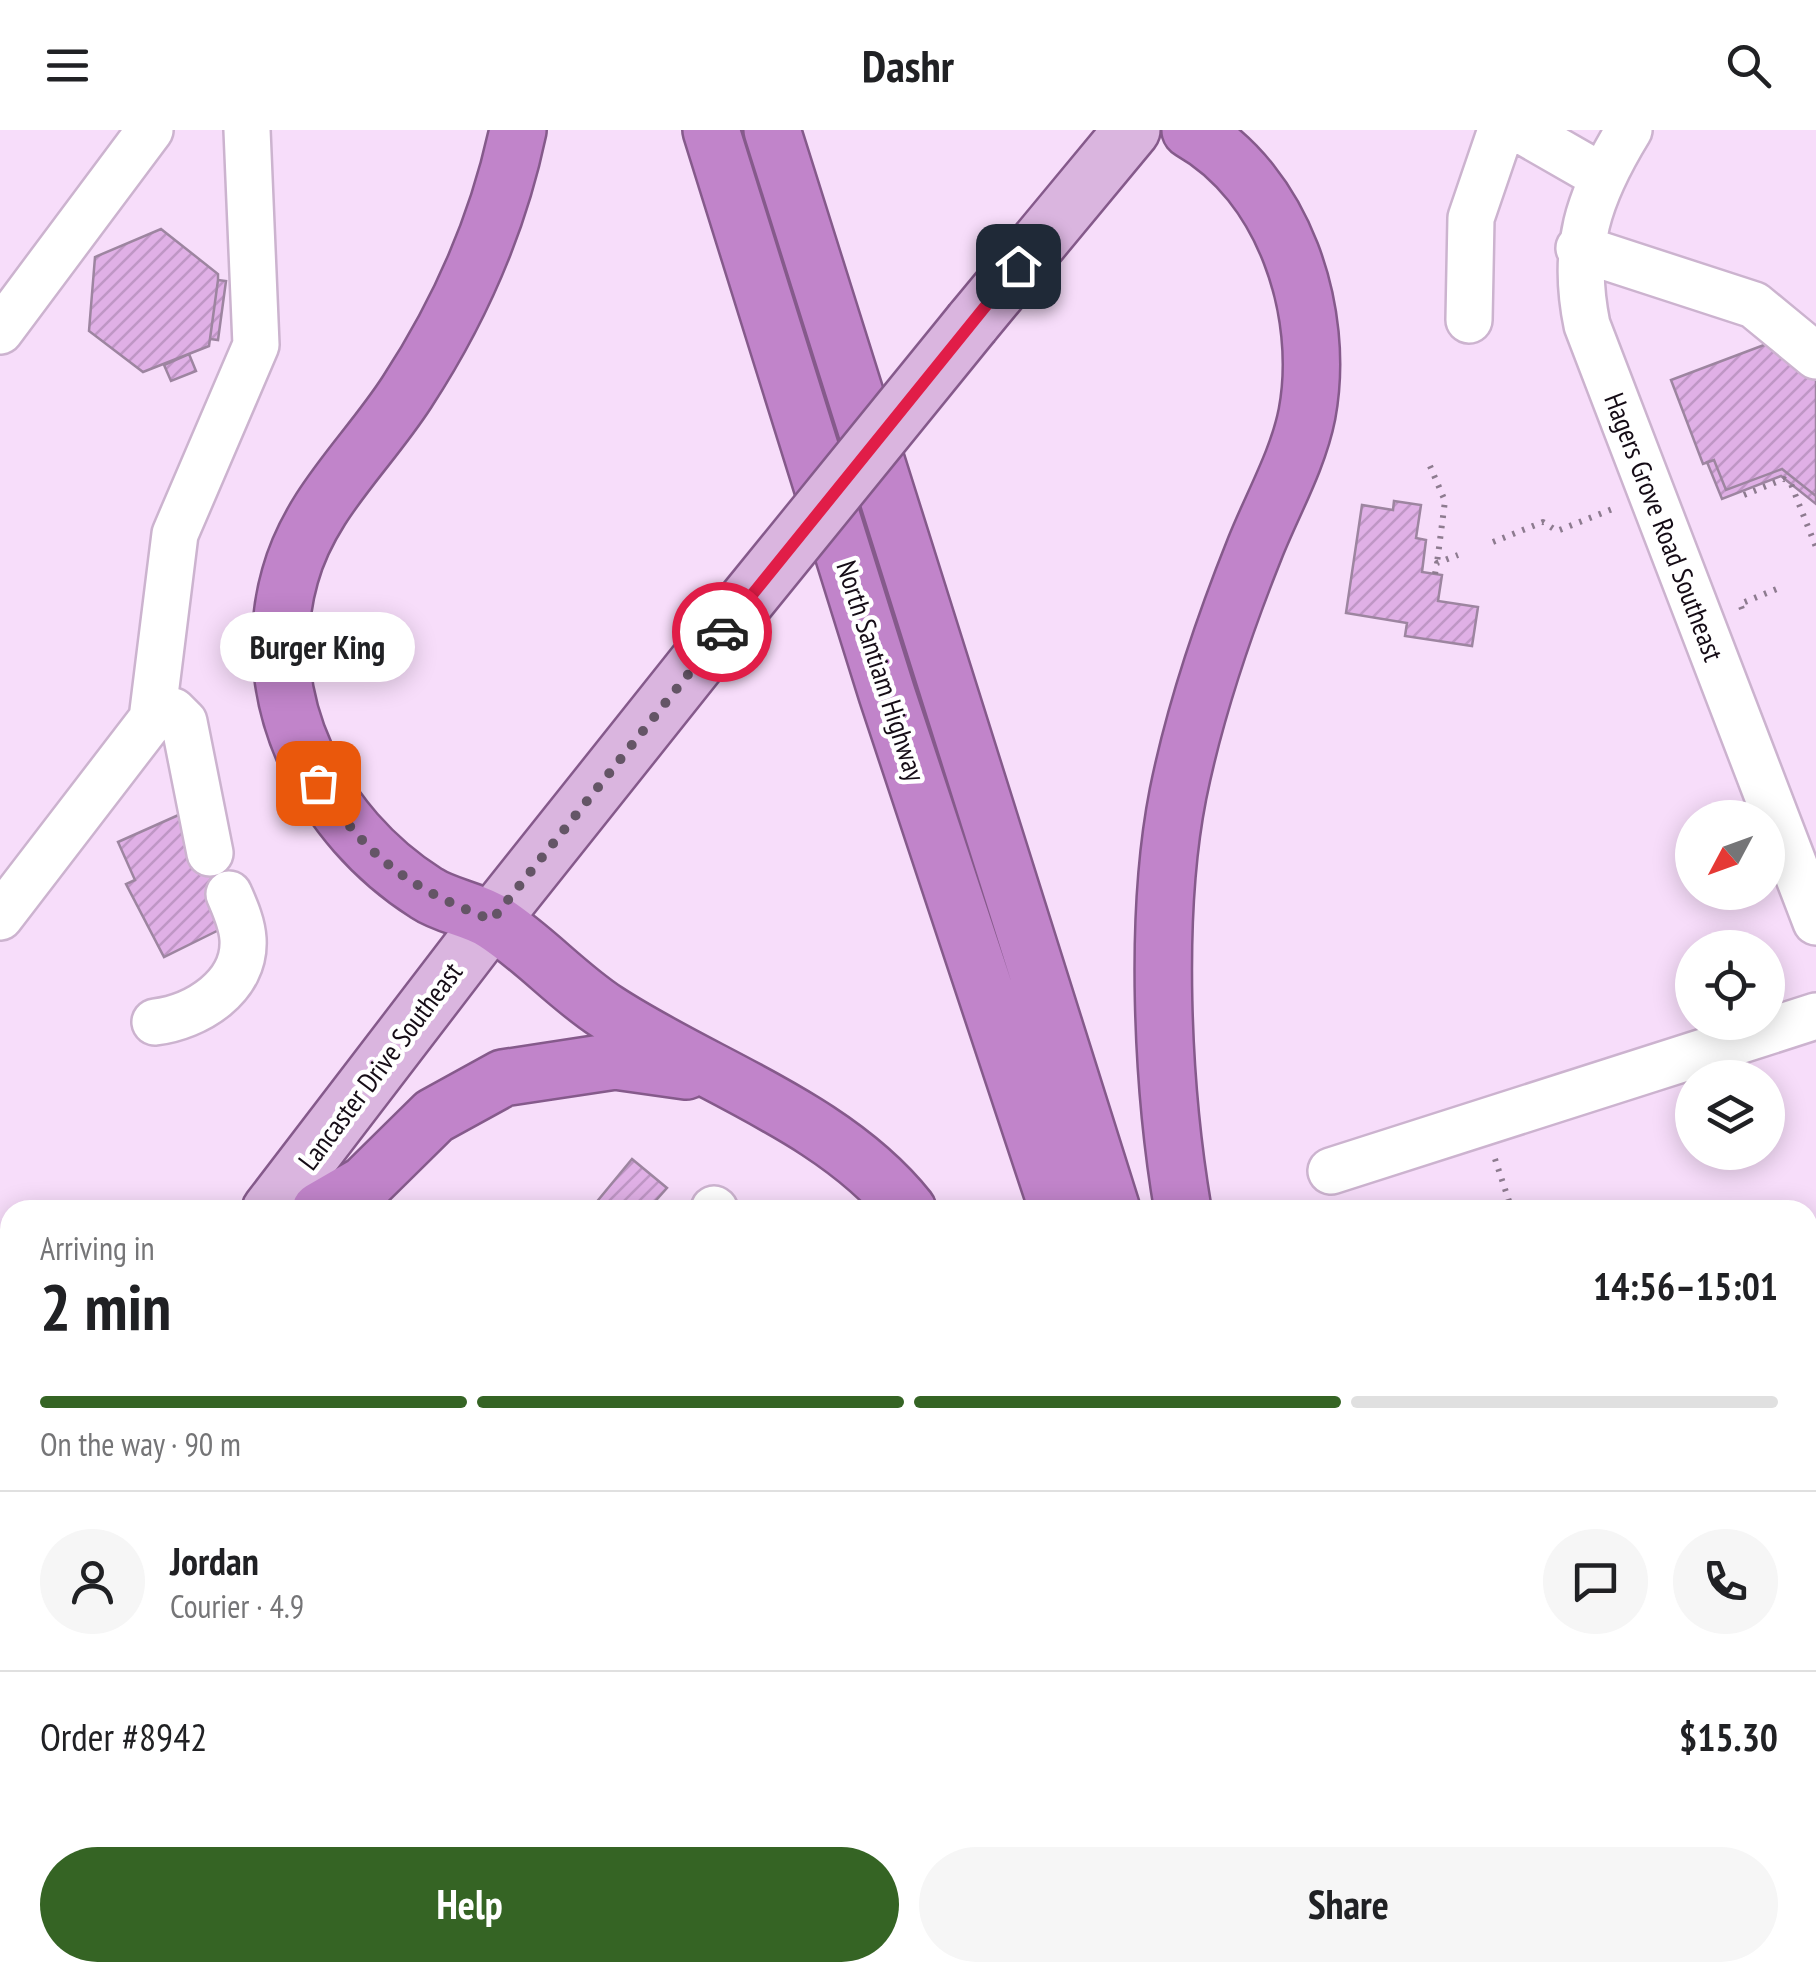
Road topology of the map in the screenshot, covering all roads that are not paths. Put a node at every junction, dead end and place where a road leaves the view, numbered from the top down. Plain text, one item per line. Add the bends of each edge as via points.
1 (150, 130) edge
2 (246, 130) edge
3 (518, 130) edge
4 (711, 130) edge
5 (772, 130) edge
6 (1132, 130) edge
7 (1190, 130) edge
8 (1501, 130) edge
9 (1521, 130) edge
10 (1629, 130) edge
11 (1604, 177) junction
12 (1579, 248) junction
13 (1469, 320) dead end
14 (0, 331) edge
15 (1816, 356) edge
16 (154, 707) junction
17 (210, 853) dead end
18 (229, 894) dead end
19 (0, 917) edge
20 (492, 920) junction
21 (1816, 922) edge
22 (1816, 1016) edge
23 (155, 1022) dead end
24 (713, 1075) junction
25 (1330, 1171) dead end
26 (278, 1200) edge
27 (337, 1200) edge
28 (898, 1200) edge
29 (1055, 1200) edge
30 (1109, 1200) edge
31 (1182, 1200) edge

1 - 14 street
2 - 16 street via 256,346 174,534
3 - 20 highway via 506,186 472,279 406,394 346,468 306,532 290,576 281,643 298,738 340,816 372,853 429,895
4 - 29 highway, North Santiam Highway via 886,694
5 - 30 highway, North Santiam Highway
6 - 20 main road, Lancaster Drive Southeast, bridge
7 - 31 highway via 1214,143 1279,226 1301,279 1313,348 1306,416 1212,661 1178,797 1164,936
8 - 13 street via 1471,218
9 - 11 street
10 - 11 street, Hagers Grove Road Southeast
11 - 12 street, Hagers Grove Road Southeast
12 - 15 street via 1754,305
12 - 21 street, Hagers Grove Road Southeast via 1587,325
16 - 17 street via 184,722
16 - 19 street via 152,719
18 - 23 street via 243,938 228,983 183,1018
20 - 24 highway via 596,1004
20 - 26 main road, Lancaster Drive Southeast
22 - 25 street
24 - 27 highway via 615,1060 503,1078 434,1116 364,1184
24 - 28 highway via 840,1145

